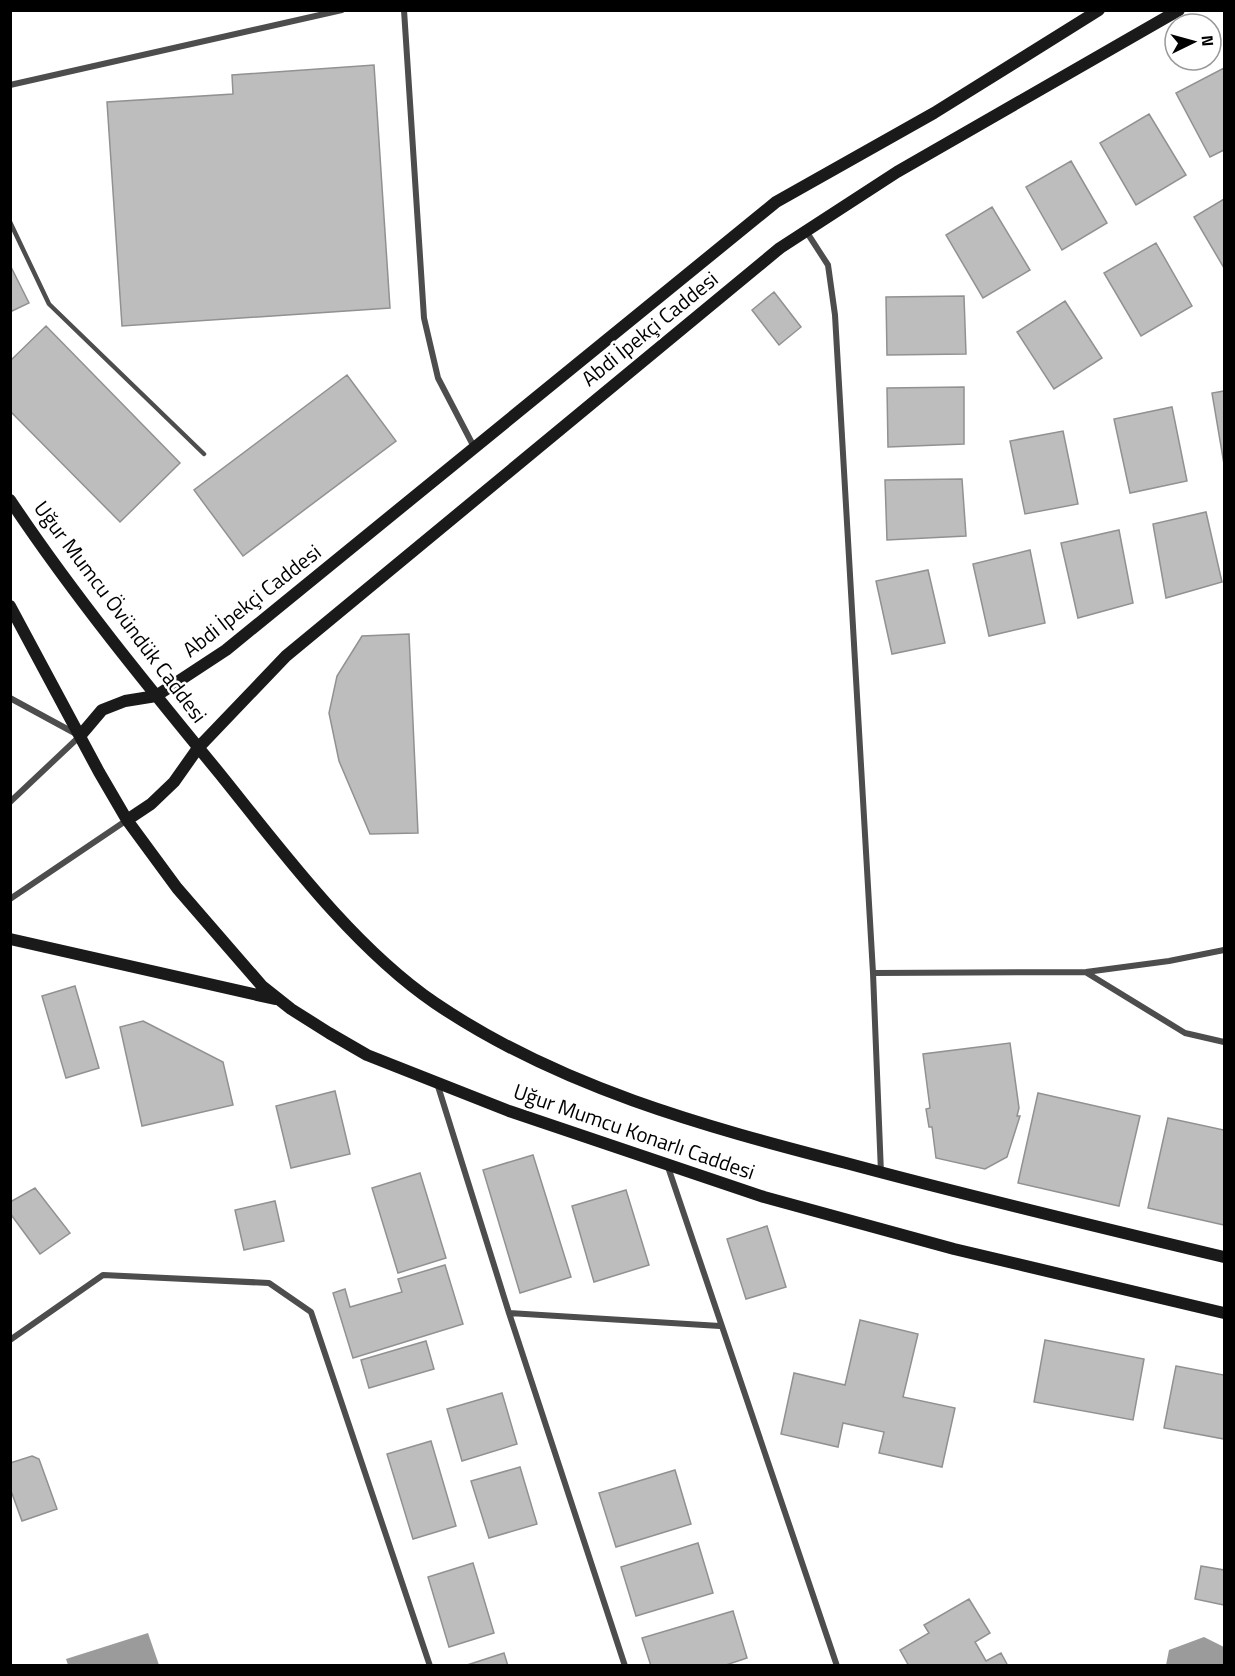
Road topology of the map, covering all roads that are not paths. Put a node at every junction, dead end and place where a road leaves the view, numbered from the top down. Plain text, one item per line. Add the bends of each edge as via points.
1 (342, 10) edge
2 (405, 10) edge
3 (1099, 10) edge
4 (1179, 10) edge
5 (10, 86) edge
6 (10, 222) edge
7 (806, 231) junction
8 (474, 447) junction
9 (204, 454) dead end
10 (10, 500) edge
11 (10, 606) edge
12 (156, 696) junction
13 (10, 698) edge
14 (80, 736) junction
15 (198, 748) junction
16 (10, 802) edge
17 (127, 820) junction
18 (10, 899) edge
19 (10, 939) edge
20 (1224, 950) edge
21 (873, 972) junction
22 (1086, 972) junction
23 (280, 1000) junction
24 (1224, 1042) edge
25 (437, 1083) junction
26 (667, 1164) junction
27 (881, 1173) junction
28 (1224, 1257) edge
29 (509, 1313) junction
30 (1224, 1313) edge
31 (720, 1326) junction
32 (10, 1340) edge
33 (430, 1665) edge
34 (625, 1665) edge
35 (837, 1665) edge

1 - 5 street
2 - 8 street via 424,318 438,378
3 - 8 street, Abdi İpekçi Caddesi via 934,113 776,202
4 - 7 street, Abdi İpekçi Caddesi via 897,172
6 - 9 lane via 49,304
7 - 15 street, Abdi İpekçi Caddesi via 669,337 286,656
7 - 21 street via 828,265 835,315
8 - 12 street, Abdi İpekçi Caddesi via 226,650
10 - 12 street, Uğur Mumcu Övündük Caddesi
11 - 14 street
12 - 14 street via 102,710
12 - 15 street, Uğur Mumcu Övündük Caddesi
13 - 14 street
14 - 16 street
14 - 17 street
15 - 17 street, Abdi İpekçi Caddesi via 174,782
15 - 27 street, Uğur Mumcu Konarlı Caddesi via 381,960 473,1028 568,1076 624,1098 734,1134
17 - 18 street
17 - 23 street, Uğur Mumcu Konarlı Caddesi via 240,963
19 - 23 street
20 - 22 street
21 - 22 street
21 - 27 street
22 - 24 street via 1185,1033
23 - 25 street, Uğur Mumcu Konarlı Caddesi via 367,1054
25 - 26 street, Uğur Mumcu Konarlı Caddesi
25 - 29 street
26 - 30 street, Uğur Mumcu Konarlı Caddesi via 764,1197 954,1249
26 - 31 street
27 - 28 street, Uğur Mumcu Konarlı Caddesi
29 - 31 street
29 - 34 street
31 - 35 street
32 - 33 street via 103,1275 269,1283 312,1312

